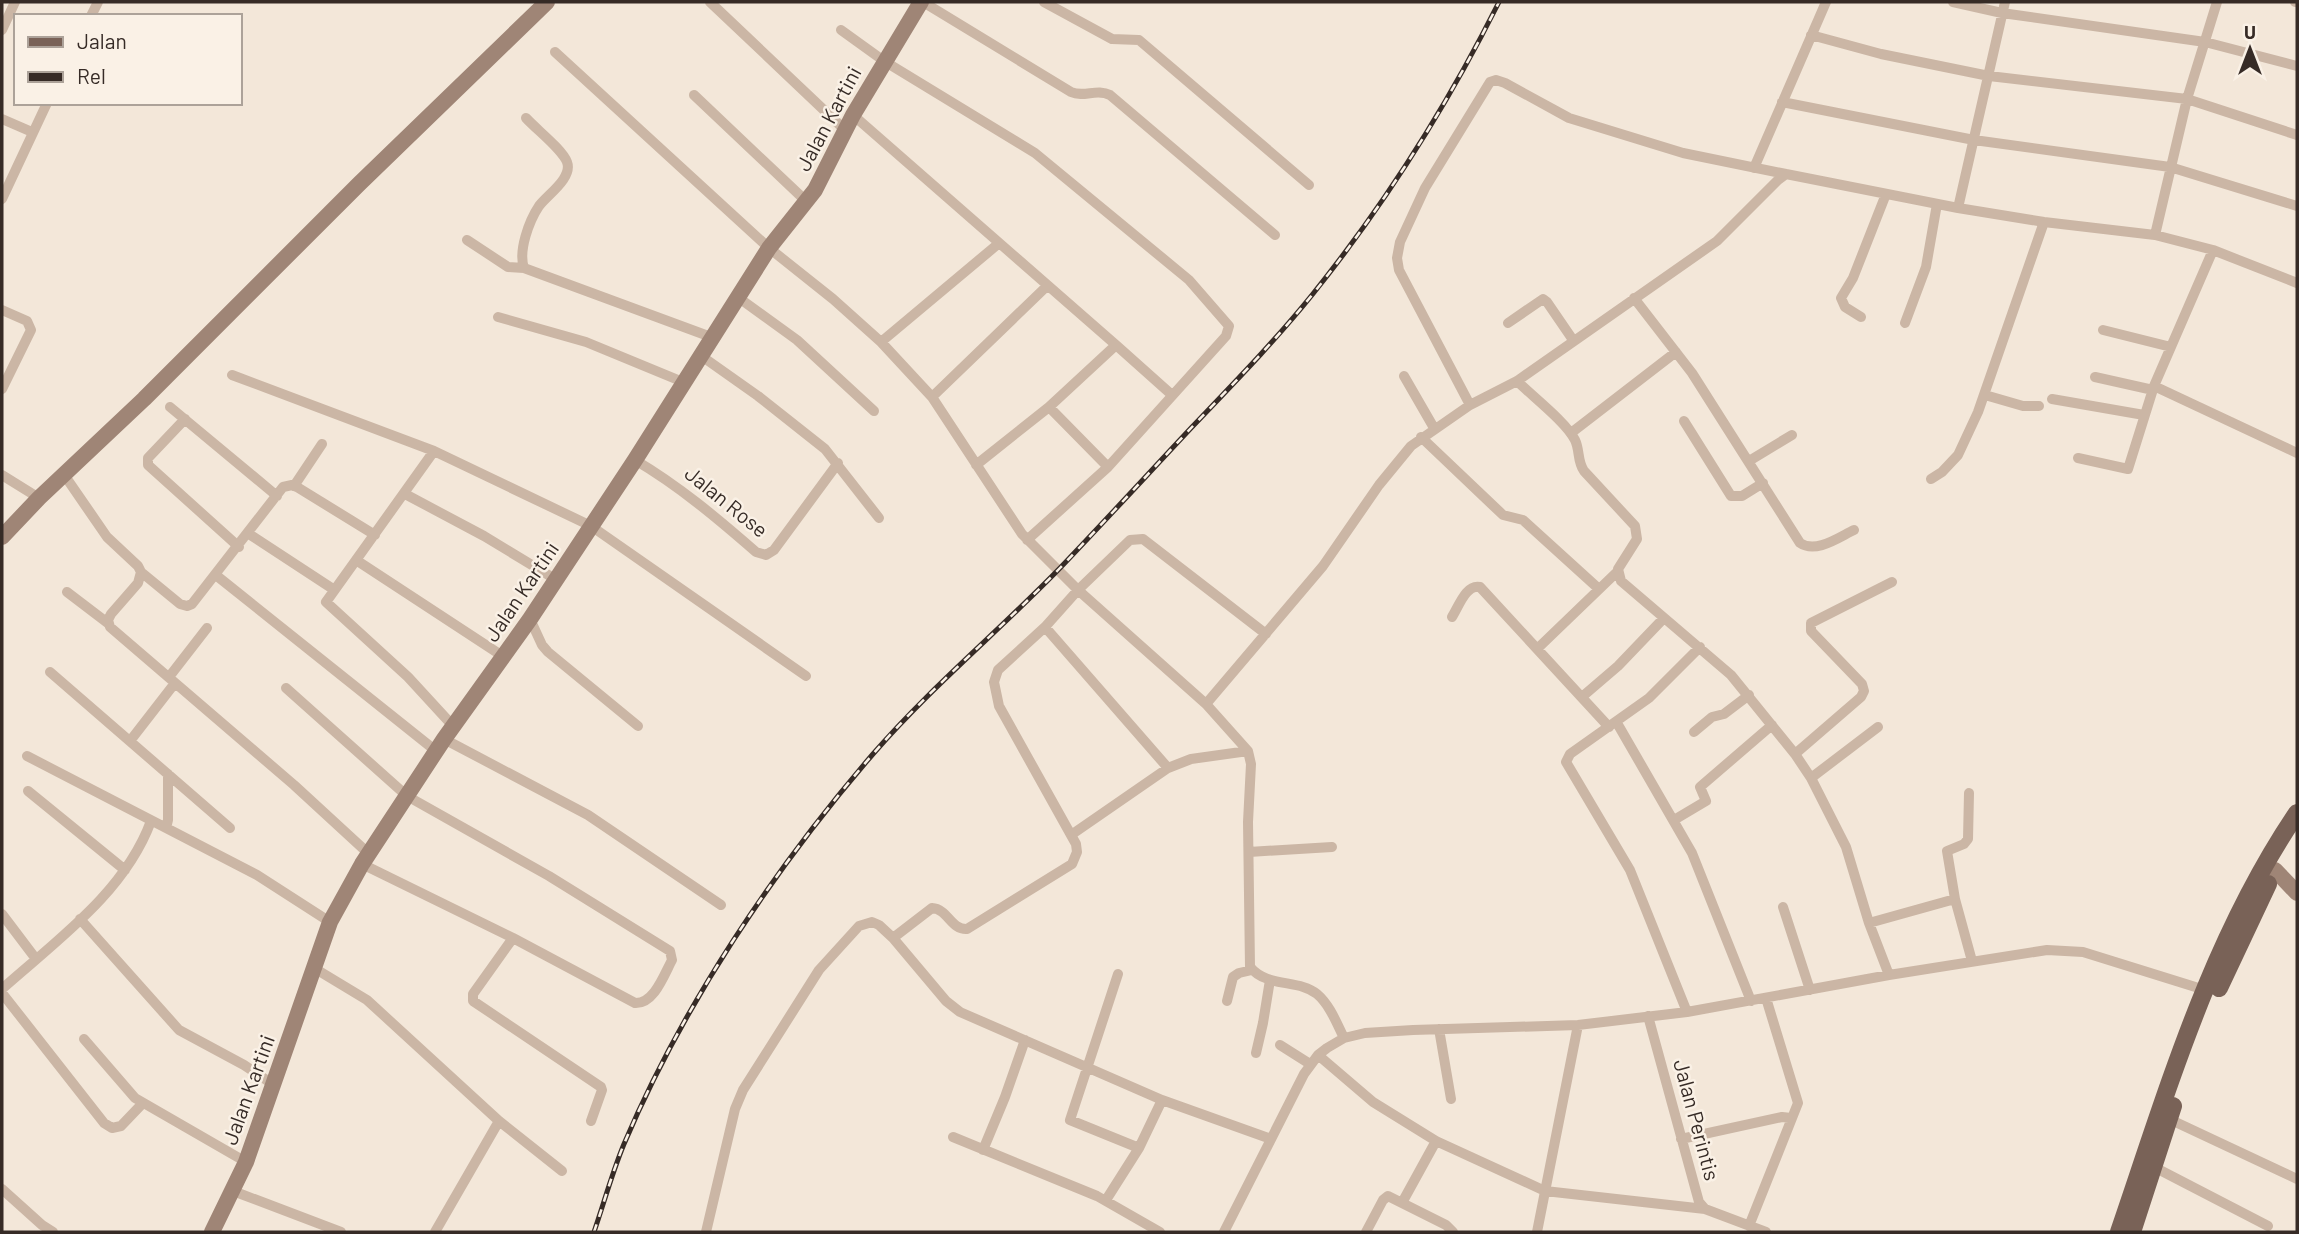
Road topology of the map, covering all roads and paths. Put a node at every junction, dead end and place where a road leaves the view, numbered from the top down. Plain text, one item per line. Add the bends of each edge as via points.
1 (15, 2) edge
2 (547, 2) edge
3 (710, 2) edge
4 (922, 2) edge
5 (1044, 2) edge
6 (1826, 2) edge
7 (1953, 2) edge
8 (2217, 2) edge
9 (2003, 7) edge
10 (2, 30) edge
11 (841, 30) dead end
12 (1811, 35) junction
13 (2205, 42) junction
14 (555, 52) dead end
15 (884, 61) junction
16 (2297, 66) edge
17 (1989, 76) junction
18 (694, 96) dead end
19 (2187, 99) junction
20 (1782, 102) junction
21 (46, 105) edge
22 (853, 115) junction
23 (526, 118) dead end
24 (2, 119) edge
25 (845, 130) junction
26 (32, 132) junction
27 (2297, 135) edge
28 (1975, 140) junction
29 (2170, 167) junction
30 (1754, 168) junction
31 (1786, 174) junction
32 (1309, 185) dead end
33 (1886, 194) junction
34 (2, 199) edge
35 (807, 202) junction
36 (1937, 204) junction
37 (2297, 206) edge
38 (1958, 208) junction
39 (2044, 222) junction
40 (2155, 234) junction
41 (1275, 235) dead end
42 (467, 240) dead end
43 (998, 244) junction
44 (769, 248) junction
45 (2213, 250) junction
46 (524, 268) junction
47 (2297, 283) edge
48 (1047, 286) junction
49 (739, 298) junction
50 (1634, 298) junction
51 (2, 310) edge
52 (498, 317) dead end
53 (1861, 317) dead end
54 (1508, 323) dead end
55 (1905, 323) dead end
56 (2103, 330) dead end
57 (711, 337) junction
58 (1573, 340) junction
59 (881, 342) junction
60 (1116, 345) junction
61 (2171, 347) junction
62 (1676, 352) junction
63 (699, 355) junction
64 (232, 375) dead end
65 (1404, 376) dead end
66 (2095, 377) dead end
67 (1517, 381) junction
68 (683, 382) junction
69 (2154, 388) junction
70 (2, 389) edge
71 (1172, 395) junction
72 (1985, 395) junction
73 (932, 397) junction
74 (2052, 399) dead end
75 (1470, 405) junction
76 (2039, 406) dead end
77 (170, 407) dead end
78 (1049, 407) junction
79 (874, 411) dead end
80 (2144, 415) junction
81 (185, 419) junction
82 (1684, 421) dead end
83 (1434, 428) junction
84 (1571, 433) junction
85 (1792, 435) dead end
86 (1421, 437) junction
87 (322, 444) dead end
88 (434, 451) junction
89 (2297, 453) edge
90 (2078, 458) dead end
91 (635, 460) junction
92 (1749, 461) junction
93 (838, 464) junction
94 (976, 465) junction
95 (1108, 467) junction
96 (2, 475) edge
97 (65, 476) junction
98 (1931, 479) dead end
99 (1763, 483) junction
100 (294, 486) junction
101 (405, 494) junction
102 (277, 496) junction
103 (39, 498) junction
104 (879, 518) dead end
105 (591, 526) junction
106 (1854, 530) dead end
107 (249, 534) junction
108 (375, 536) junction
109 (2, 537) edge
110 (1027, 540) junction
111 (239, 547) junction
112 (356, 560) junction
113 (141, 572) junction
114 (1617, 572) junction
115 (216, 576) junction
116 (555, 579) junction
117 (1892, 582) dead end
118 (333, 589) junction
119 (1599, 589) junction
120 (1078, 590) junction
121 (67, 592) dead end
122 (1452, 617) dead end
123 (530, 619) junction
124 (1663, 619) junction
125 (108, 624) junction
126 (1045, 627) junction
127 (207, 628) dead end
128 (1266, 634) junction
129 (1700, 648) junction
130 (1537, 649) junction
131 (504, 657) junction
132 (50, 672) dead end
133 (806, 676) dead end
134 (172, 680) junction
135 (286, 688) dead end
136 (1749, 695) junction
137 (1583, 696) junction
138 (1206, 704) junction
139 (1613, 725) junction
140 (1772, 725) junction
141 (638, 726) dead end
142 (1878, 727) dead end
143 (1694, 732) dead end
144 (445, 739) junction
145 (130, 741) junction
146 (1248, 751) junction
147 (1795, 754) junction
148 (27, 755) dead end
149 (1168, 768) junction
150 (168, 774) junction
151 (1811, 778) junction
152 (29, 791) dead end
153 (1969, 793) dead end
154 (407, 796) junction
155 (2297, 813) edge
156 (1674, 820) junction
157 (151, 821) junction
158 (166, 828) junction
159 (230, 828) dead end
160 (1071, 835) junction
161 (2297, 836) edge
162 (1332, 847) dead end
163 (1249, 852) junction
164 (365, 859) junction
165 (125, 870) junction
166 (2275, 870) junction
167 (2297, 893) edge
168 (1955, 899) junction
169 (720, 905) dead end
170 (1783, 907) dead end
171 (2, 914) edge
172 (80, 919) junction
173 (330, 922) junction
174 (1869, 923) junction
175 (513, 938) junction
176 (893, 939) junction
177 (36, 958) junction
178 (1972, 961) junction
179 (314, 968) junction
180 (1252, 970) junction
181 (1118, 974) dead end
182 (1889, 975) junction
183 (1270, 980) junction
184 (1810, 990) junction
185 (2205, 990) junction
186 (2, 991) edge
187 (1766, 998) junction
188 (1227, 1000) dead end
189 (1751, 1000) junction
190 (1687, 1012) junction
191 (1648, 1016) junction
192 (1578, 1025) junction
193 (1439, 1029) junction
194 (1344, 1038) junction
195 (85, 1039) dead end
196 (1025, 1040) junction
197 (1280, 1045) dead end
198 (1255, 1053) dead end
199 (1314, 1059) junction
200 (1087, 1066) junction
201 (274, 1085) junction
202 (1451, 1099) dead end
203 (1162, 1100) junction
204 (142, 1104) junction
205 (1791, 1118) junction
206 (2169, 1119) junction
207 (499, 1121) junction
208 (591, 1121) dead end
209 (953, 1137) dead end
210 (1271, 1139) junction
211 (1681, 1139) junction
212 (1436, 1141) junction
213 (1139, 1148) junction
214 (983, 1150) junction
215 (246, 1162) junction
216 (2154, 1167) junction
217 (562, 1171) dead end
218 (2297, 1179) edge
219 (2, 1191) edge
220 (233, 1191) junction
221 (1545, 1191) junction
222 (1105, 1200) junction
223 (1403, 1201) junction
224 (1705, 1209) junction
225 (1749, 1226) junction
226 (2268, 1226) dead end
227 (52, 1232) edge
228 (212, 1232) edge
229 (341, 1232) edge
230 (435, 1232) edge
231 (706, 1232) edge
232 (1160, 1232) edge
233 (1224, 1232) edge
234 (1366, 1232) edge
235 (1452, 1232) edge
236 (1536, 1232) edge
237 (1766, 1232) edge
238 (2119, 1232) edge
239 (2133, 1232) edge

1 - 10 street
2 - 97 street
3 - 25 street
4 - 15 street, Jalan Kartini
4 - 41 street via 1077,95 1102,91 1110,95
5 - 32 street via 1112,39 1139,40
6 - 12 street
7 - 9 street
8 - 13 street
9 - 13 street
9 - 17 street
11 - 15 street
12 - 17 street
12 - 20 street
13 - 16 street
13 - 19 street
14 - 44 street
15 - 22 street, Jalan Kartini
15 - 71 street via 1022,143 1189,280 1228,323 1226,337
17 - 19 street
17 - 28 street
18 - 35 street
19 - 27 street
19 - 29 street
20 - 28 street
20 - 30 street
21 - 26 street
22 - 25 street, Jalan Kartini
22 - 43 street
23 - 46 street via 561,153 568,170 532,221 522,253
24 - 26 street
25 - 35 street, Jalan Kartini
26 - 34 street
28 - 29 street
28 - 38 street
29 - 37 street
29 - 40 street
30 - 31 street
30 - 75 street via 1683,153 1569,118 1505,83 1490,82 1425,188 1397,258 1399,270
31 - 33 street
31 - 50 street via 1717,241
33 - 36 street
33 - 53 street via 1842,299 1845,307
35 - 44 street, Jalan Kartini
36 - 38 street
36 - 55 street via 1926,267
38 - 39 street
39 - 40 street
39 - 72 street
40 - 45 street
42 - 46 street via 508,267
43 - 48 street
43 - 59 street
44 - 49 street, Jalan Kartini
44 - 59 street
45 - 47 street
45 - 61 street
46 - 57 street
48 - 60 street
48 - 73 street
49 - 57 street, Jalan Kartini
49 - 79 street via 797,340
50 - 58 street
50 - 62 street
51 - 70 street via 27,321 31,330
52 - 68 street via 586,342
54 - 58 street via 1543,299
56 - 61 street
57 - 63 street, Jalan Kartini
58 - 67 street
59 - 73 street
60 - 71 street
60 - 78 street
61 - 69 street
62 - 84 street
62 - 92 street
63 - 68 street, Jalan Kartini
63 - 93 street via 758,396
64 - 88 street
65 - 83 street
66 - 69 street
67 - 75 street
67 - 84 street
68 - 91 street, Jalan Kartini
69 - 80 street
69 - 89 street
71 - 95 street
72 - 76 street
72 - 98 street via 1958,455
73 - 94 street
74 - 80 street
75 - 83 street
77 - 81 street
78 - 94 street
78 - 95 street
80 - 90 street via 2127,469
81 - 102 street
81 - 111 street via 148,458 148,465
82 - 99 street via 1731,496 1742,496
83 - 86 street
84 - 114 street via 1584,471 1637,531 1635,545
85 - 92 street
86 - 119 street via 1503,515 1523,520
86 - 128 street via 1387,475 1324,566
87 - 100 street
88 - 101 street
88 - 105 street
91 - 93 street, Jalan Rose via 766,555
91 - 105 street, Jalan Kartini
92 - 99 street
93 - 104 street
94 - 110 street
95 - 110 street
96 - 103 street
97 - 103 street
97 - 113 street via 107,537
99 - 106 street via 1803,545 1814,548
100 - 102 street via 283,487
100 - 108 street
101 - 108 street
101 - 116 street
102 - 107 street
103 - 109 street
105 - 116 street, Jalan Kartini
105 - 133 street
107 - 111 street
107 - 118 street
108 - 112 street
110 - 120 street
111 - 115 street
112 - 118 street
112 - 131 street
113 - 115 street via 187,606 195,603
113 - 125 street
114 - 119 street
114 - 124 street
115 - 144 street
116 - 123 street, Jalan Kartini
117 - 147 street via 1811,623 1811,631 1864,691
118 - 144 street via 327,605 408,677
119 - 130 street
120 - 126 street
120 - 128 street via 1130,540 1143,539
120 - 138 street
121 - 125 street
122 - 130 street via 1470,588 1478,586
123 - 131 street, Jalan Kartini
123 - 141 street via 548,652
124 - 129 street
124 - 137 street
125 - 134 street
126 - 149 street
126 - 160 street via 998,670 994,692
127 - 134 street
128 - 138 street
129 - 136 street
129 - 139 street via 1657,692
130 - 137 street
131 - 144 street, Jalan Kartini
132 - 145 street
134 - 145 street
134 - 164 street via 294,785
135 - 154 street
136 - 140 street
136 - 143 street
137 - 139 street
138 - 146 street
139 - 156 street
139 - 190 street via 1570,754 1566,762 1630,870
140 - 147 street
140 - 156 street via 1700,787 1706,801
142 - 151 street
144 - 154 street, Jalan Kartini
144 - 169 street via 588,815
145 - 150 street
146 - 149 street via 1191,759
146 - 163 street
147 - 151 street
148 - 157 street
149 - 160 street
150 - 158 street
150 - 159 street
151 - 174 street via 1846,847
152 - 165 street
153 - 168 street via 1968,839 1947,851
154 - 164 street, Jalan Kartini
154 - 175 street via 549,876 670,951 673,960 650,998 635,1003
155 - 185 main road via 2252,889
156 - 189 street via 1698,864
157 - 158 street
157 - 165 street
158 - 173 street via 257,875
160 - 176 street via 1077,849 1072,864 967,929 960,929 942,911 932,908
161 - 166 main road
162 - 163 street
163 - 180 street via 1248,959
164 - 173 street, Jalan Kartini
164 - 175 street
165 - 172 street
166 - 167 street
166 - 206 main road via 2189,1058
168 - 174 street
168 - 178 street
170 - 184 street
171 - 177 street
172 - 177 street
172 - 201 street via 179,1030
173 - 179 street, Jalan Kartini
174 - 182 street
175 - 208 street via 473,994 473,1001 601,1087
176 - 196 street via 953,1007
176 - 231 street via 876,923 859,926 820,970 779,1033 738,1100
177 - 186 street
178 - 182 street
178 - 185 street via 2070,950
179 - 201 street, Jalan Kartini
179 - 207 street via 378,1009
180 - 183 street
180 - 188 street via 1233,977
181 - 200 street
182 - 184 street
183 - 194 street via 1315,992
183 - 198 street
184 - 187 street
185 - 238 main road
186 - 204 street via 104,1123 112,1128 121,1126
187 - 189 street
187 - 205 street via 1798,1100
189 - 190 street
190 - 191 street
191 - 192 street
191 - 211 street, Jalan Perintis
192 - 193 street
192 - 221 street
193 - 194 street
193 - 202 street
194 - 199 street
195 - 204 street
196 - 200 street
196 - 214 street
197 - 199 street
199 - 210 street
199 - 212 street
200 - 203 street
200 - 213 street via 1070,1120
201 - 215 street, Jalan Kartini
203 - 210 street
203 - 213 street
204 - 215 street
205 - 211 street
205 - 225 street
206 - 216 main road
206 - 218 street
207 - 217 street
207 - 230 street
209 - 214 street
210 - 233 street
211 - 224 street, Jalan Perintis via 1697,1197
212 - 221 street
212 - 223 street
213 - 222 street
214 - 222 street
215 - 220 street, Jalan Kartini
216 - 226 street
216 - 239 main road
219 - 227 street
220 - 228 street, Jalan Kartini
220 - 229 street
221 - 224 street
221 - 236 street
222 - 232 street
223 - 234 street via 1385,1197
223 - 235 street
224 - 225 street, Jalan Perintis
225 - 237 street, Jalan Perintis

